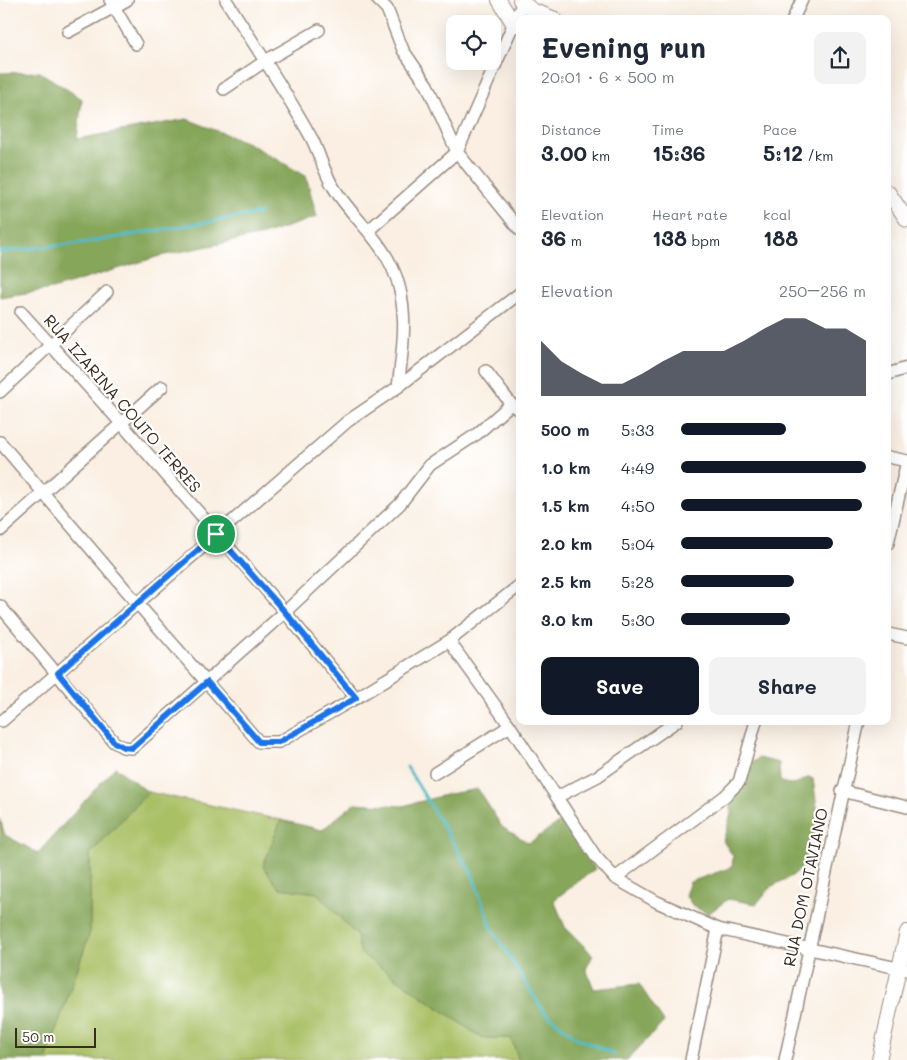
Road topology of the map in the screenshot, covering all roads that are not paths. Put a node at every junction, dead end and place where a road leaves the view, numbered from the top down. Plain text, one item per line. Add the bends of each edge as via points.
1 (127, 0) edge
2 (226, 0) edge
3 (378, 0) edge
4 (499, 0) edge
5 (802, 0) edge
6 (522, 1) edge
7 (113, 4) edge
8 (519, 15) edge
9 (545, 15) edge
10 (796, 15) edge
11 (516, 23) edge
12 (516, 26) edge
13 (319, 30) dead end
14 (68, 32) dead end
15 (136, 44) dead end
16 (265, 61) junction
17 (224, 89) dead end
18 (457, 152) junction
19 (891, 196) edge
20 (907, 220) edge
21 (516, 225) edge
22 (369, 230) junction
23 (107, 292) dead end
24 (516, 296) edge
25 (21, 312) dead end
26 (51, 345) junction
27 (907, 368) edge
28 (486, 371) dead end
29 (891, 373) edge
30 (162, 387) dead end
31 (398, 387) junction
32 (0, 392) edge
33 (516, 408) edge
34 (121, 423) junction
35 (0, 442) edge
36 (891, 458) edge
37 (907, 461) edge
38 (45, 493) junction
39 (891, 530) edge
40 (0, 532) edge
41 (216, 534) junction
42 (516, 588) edge
43 (137, 603) junction
44 (0, 606) edge
45 (285, 612) junction
46 (891, 635) edge
47 (907, 638) edge
48 (449, 641) junction
49 (58, 673) junction
50 (207, 682) junction
51 (356, 698) junction
52 (2, 721) dead end
53 (671, 725) edge
54 (755, 725) edge
55 (858, 725) edge
56 (510, 726) junction
57 (435, 773) dead end
58 (842, 791) junction
59 (557, 797) junction
60 (907, 807) edge
61 (615, 878) junction
62 (718, 930) junction
63 (907, 932) edge
64 (809, 949) junction
65 (903, 969) edge
66 (691, 1060) edge
67 (785, 1060) edge
68 (879, 1060) edge

1 - 7 street
2 - 16 street
3 - 18 street via 387,9 403,50 427,85
4 - 11 main road
5 - 10 street
6 - 8 street
6 - 9 main road
7 - 14 street
7 - 15 street
12 - 18 street
13 - 16 street
16 - 17 street
16 - 22 street via 313,140 333,186 347,208
18 - 21 street
18 - 22 street
19 - 20 main road
22 - 31 street via 393,267 403,304 404,338
23 - 26 street
24 - 31 street
25 - 26 street, RUA IZARINA COUTO TERRES
26 - 32 street
26 - 34 street, RUA IZARINA COUTO TERRES
27 - 29 street
28 - 33 street
30 - 34 street
31 - 41 street via 348,421
33 - 45 street via 430,465 400,504
34 - 38 street
34 - 41 street, RUA IZARINA COUTO TERRES
35 - 38 street
36 - 37 street
37 - 39 street
38 - 40 street
38 - 43 street
41 - 43 street
41 - 45 street, RUA IZARINA COUTO TERRES
42 - 48 street
43 - 49 street
43 - 50 street
44 - 49 street
45 - 50 street
45 - 51 street, RUA IZARINA COUTO TERRES
46 - 47 street
48 - 51 street
48 - 56 street
49 - 50 street via 114,742 132,748
49 - 52 street
50 - 51 street via 259,742 279,742
53 - 59 street via 598,776
54 - 61 street via 740,782 726,796
55 - 58 street, RUA DOM OTAVIANO
56 - 57 street
56 - 59 street
58 - 60 street
58 - 64 street, RUA DOM OTAVIANO
59 - 61 street via 596,857
61 - 62 street
62 - 64 street
62 - 66 street
63 - 65 main road
64 - 65 street
64 - 67 street, RUA DOM OTAVIANO
65 - 68 main road

